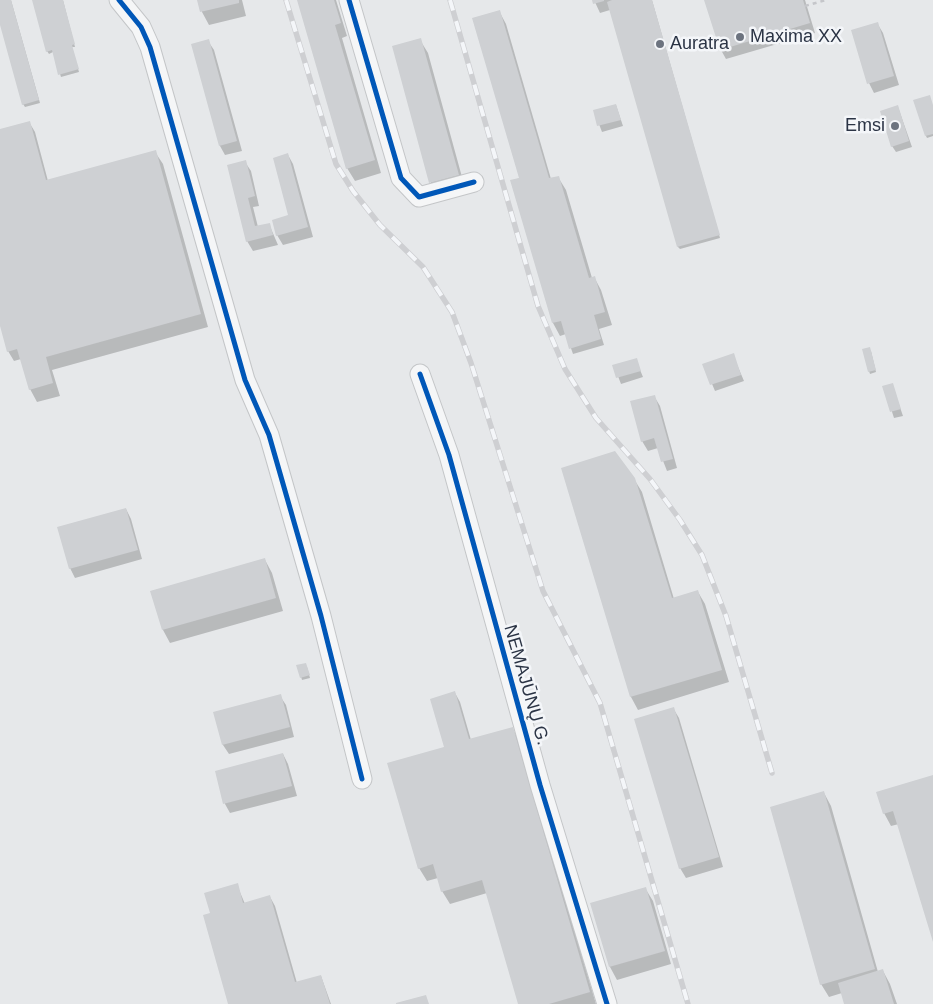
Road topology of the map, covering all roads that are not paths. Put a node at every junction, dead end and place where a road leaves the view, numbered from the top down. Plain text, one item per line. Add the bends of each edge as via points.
1 (119, 0) edge
2 (349, 0) edge
3 (474, 182) dead end
4 (420, 374) dead end
5 (362, 779) dead end
6 (607, 1004) edge

1 - 5 street via 141,26 150,47 245,380 269,435 321,616
2 - 3 street via 401,178 419,197
4 - 6 street, NEMAJŪNŲ G. via 448,455 540,785

